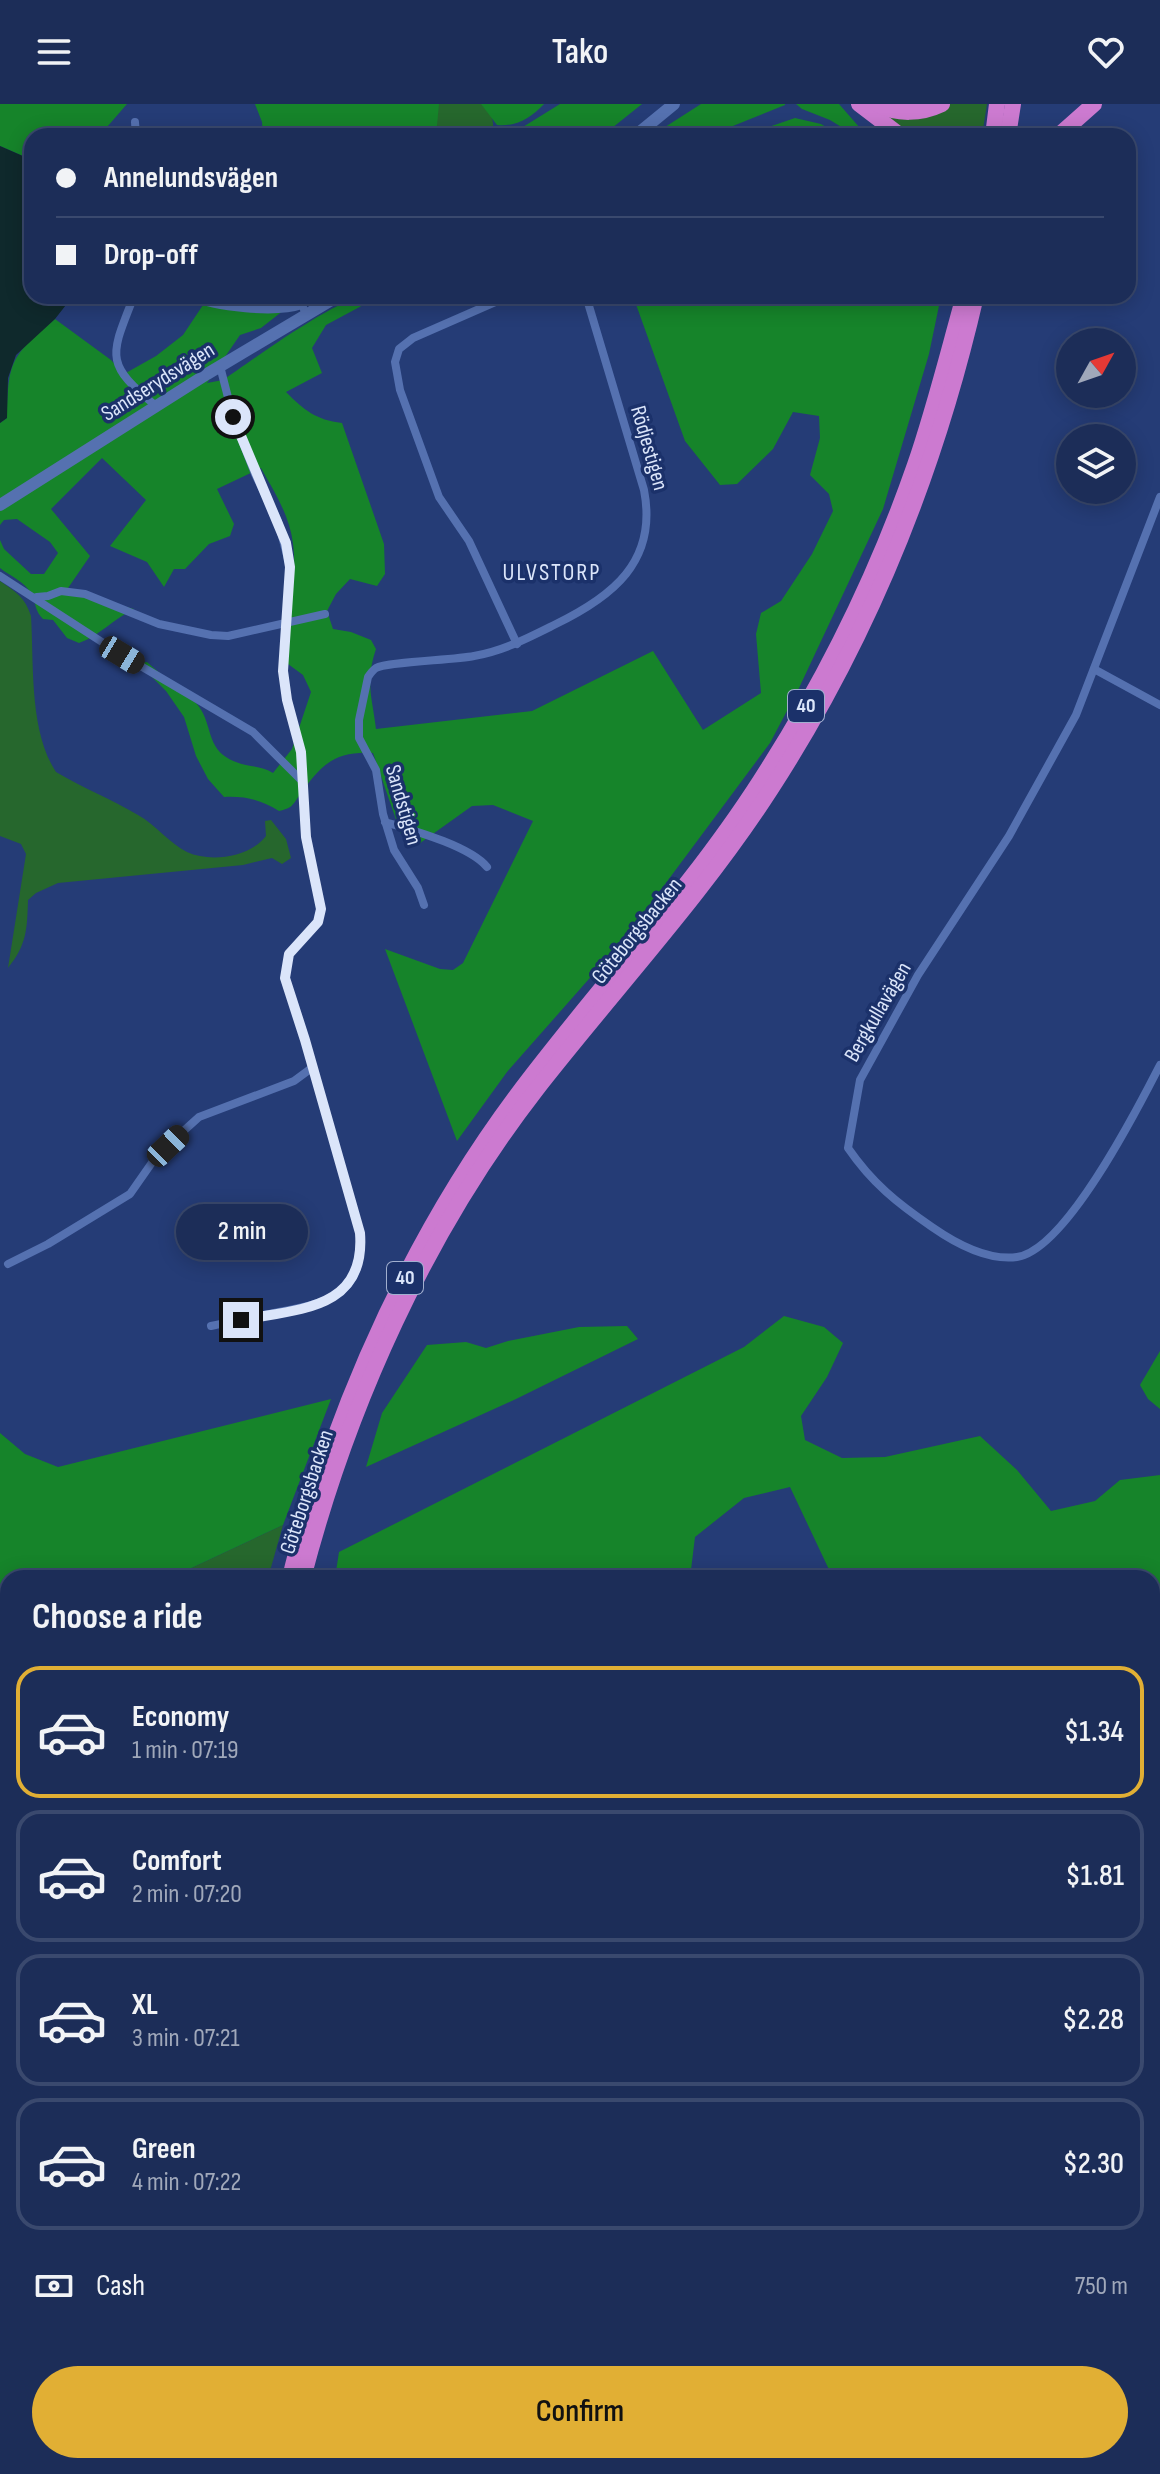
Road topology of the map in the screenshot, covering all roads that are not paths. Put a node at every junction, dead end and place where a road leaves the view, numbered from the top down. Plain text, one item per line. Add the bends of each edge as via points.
1 (674, 104) edge
2 (859, 104) edge
3 (877, 104) edge
4 (942, 104) edge
5 (997, 104) edge
6 (1013, 104) edge
7 (1094, 104) edge
8 (135, 122) dead end
9 (135, 128) edge
10 (645, 128) edge
11 (890, 128) edge
12 (994, 128) edge
13 (1009, 128) edge
14 (1067, 128) edge
15 (131, 304) edge
16 (225, 304) edge
17 (324, 304) edge
18 (491, 304) edge
19 (588, 304) edge
20 (953, 304) edge
21 (962, 304) edge
22 (974, 304) edge
23 (306, 314) junction
24 (946, 358) junction
25 (220, 366) junction
26 (156, 406) junction
27 (1160, 497) edge
28 (0, 505) edge
29 (0, 576) edge
30 (35, 597) junction
31 (325, 614) dead end
32 (285, 625) junction
33 (517, 644) junction
34 (1094, 669) junction
35 (1160, 705) edge
36 (303, 781) junction
37 (385, 822) junction
38 (487, 867) dead end
39 (424, 905) dead end
40 (1160, 1065) edge
41 (313, 1067) junction
42 (8, 1264) dead end
43 (211, 1326) dead end
44 (292, 1570) edge
45 (305, 1570) edge

1 - 10 street
2 - 11 highway
3 - 4 highway via 907,112
5 - 12 highway
6 - 13 highway
7 - 14 highway
8 - 9 street
15 - 26 street via 115,354 127,381
16 - 23 street via 290,309 302,305
17 - 23 street, Sandserydsvägen
18 - 33 street via 413,338 399,349 395,362 439,497 469,541
19 - 33 street, Rödjestigen via 644,490 647,522 636,558 615,589
20 - 24 highway
21 - 24 highway, 40
22 - 45 highway, Göteborgsbacken / 40 via 925,473 846,660 734,843 535,1092 463,1198 365,1395
23 - 25 street, Sandserydsvägen
24 - 44 highway, Göteborgsbacken / 40 via 896,517 820,681 726,831 549,1052 454,1188 400,1286 355,1385
25 - 26 street, Sandserydsvägen
25 - 32 street via 233,417 286,543 290,567
26 - 28 street, Sandserydsvägen
27 - 34 street, Bergkullavägen
29 - 30 street
30 - 32 street via 61,591 85,594 159,624 211,635
30 - 36 street via 253,732
31 - 32 street
32 - 36 street via 283,671
33 - 37 street, Sandstigen via 473,656 381,666 368,677 359,738 376,770
34 - 35 street
34 - 40 street, Bergkullavägen via 1076,715 1009,836 918,975 860,1080 848,1148 865,1174 896,1203 947,1238 987,1255 1018,1257 1049,1240 1080,1202
36 - 41 street via 306,837 321,909 318,922 289,954 285,978
37 - 38 street via 454,847
37 - 39 street, Sandstigen
41 - 42 street via 294,1081 199,1117 158,1154 130,1194
41 - 43 street via 360,1233 356,1272 348,1286 323,1303

